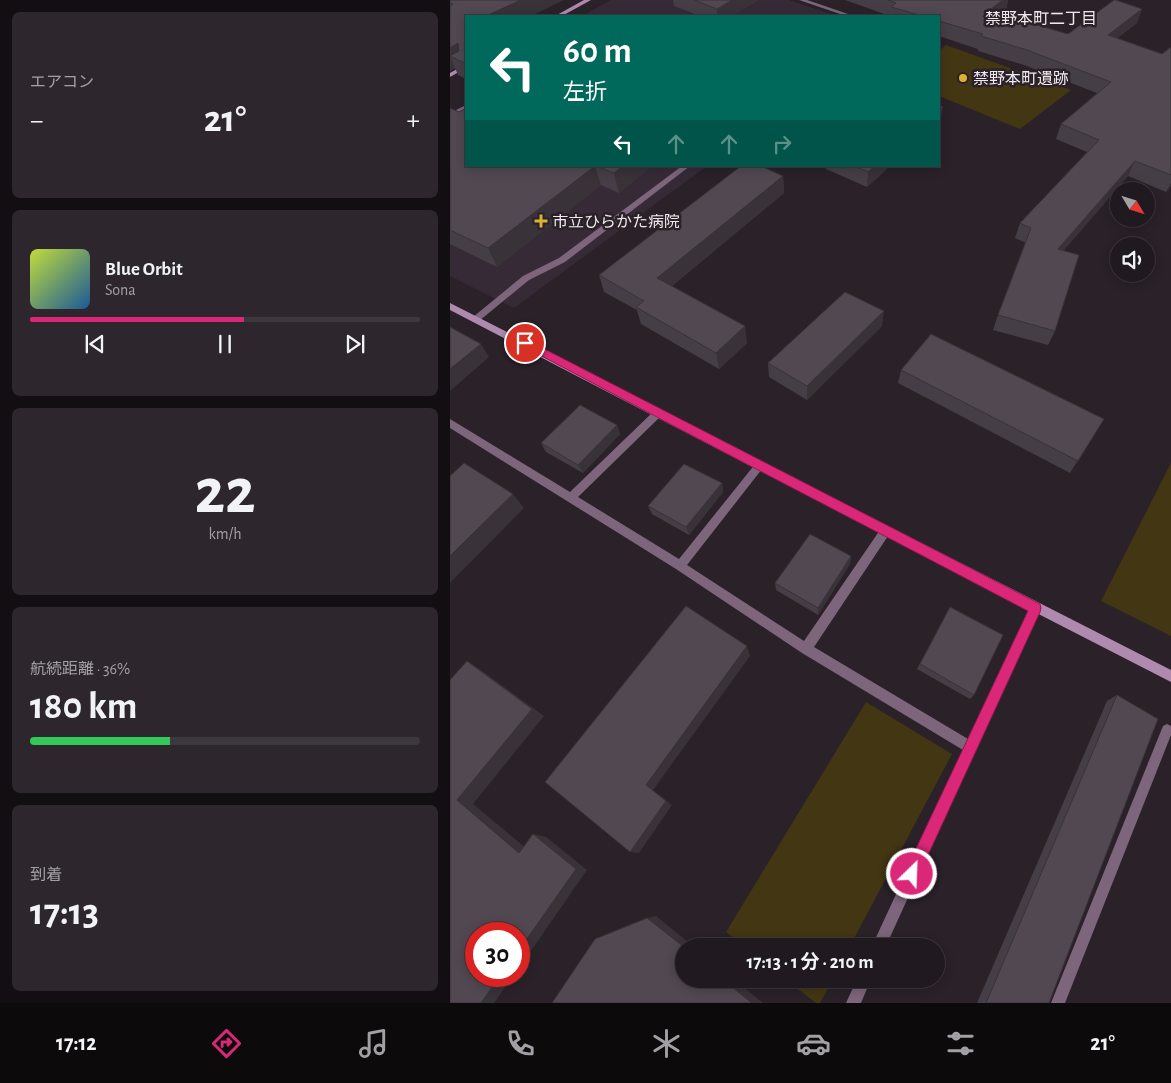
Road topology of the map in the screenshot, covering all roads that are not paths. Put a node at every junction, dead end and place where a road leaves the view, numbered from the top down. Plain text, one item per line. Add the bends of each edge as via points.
1 (588, 0) edge
2 (802, 0) edge
3 (560, 15) edge
4 (848, 15) edge
5 (465, 67) edge
6 (450, 75) edge
7 (465, 108) edge
8 (450, 115) edge
9 (686, 167) edge
10 (450, 306) edge
11 (476, 319) junction
12 (658, 413) junction
13 (450, 423) edge
14 (758, 466) junction
15 (571, 498) junction
16 (886, 530) junction
17 (680, 566) junction
18 (1035, 608) junction
19 (806, 649) junction
20 (1171, 676) edge
21 (1168, 730) dead end
22 (969, 747) junction
23 (883, 938) edge
24 (860, 988) edge
25 (853, 1003) edge
26 (1058, 1003) edge

1 - 3 street
2 - 4 street
5 - 6 street
7 - 8 street
9 - 11 street via 562,260 526,278
10 - 11 street
11 - 12 street
12 - 14 street
12 - 15 street
13 - 15 street
14 - 16 street
14 - 17 street
15 - 17 street
16 - 18 street
16 - 19 street
17 - 19 street
18 - 20 street
18 - 22 street
19 - 22 street
21 - 26 street
22 - 23 street
24 - 25 street

